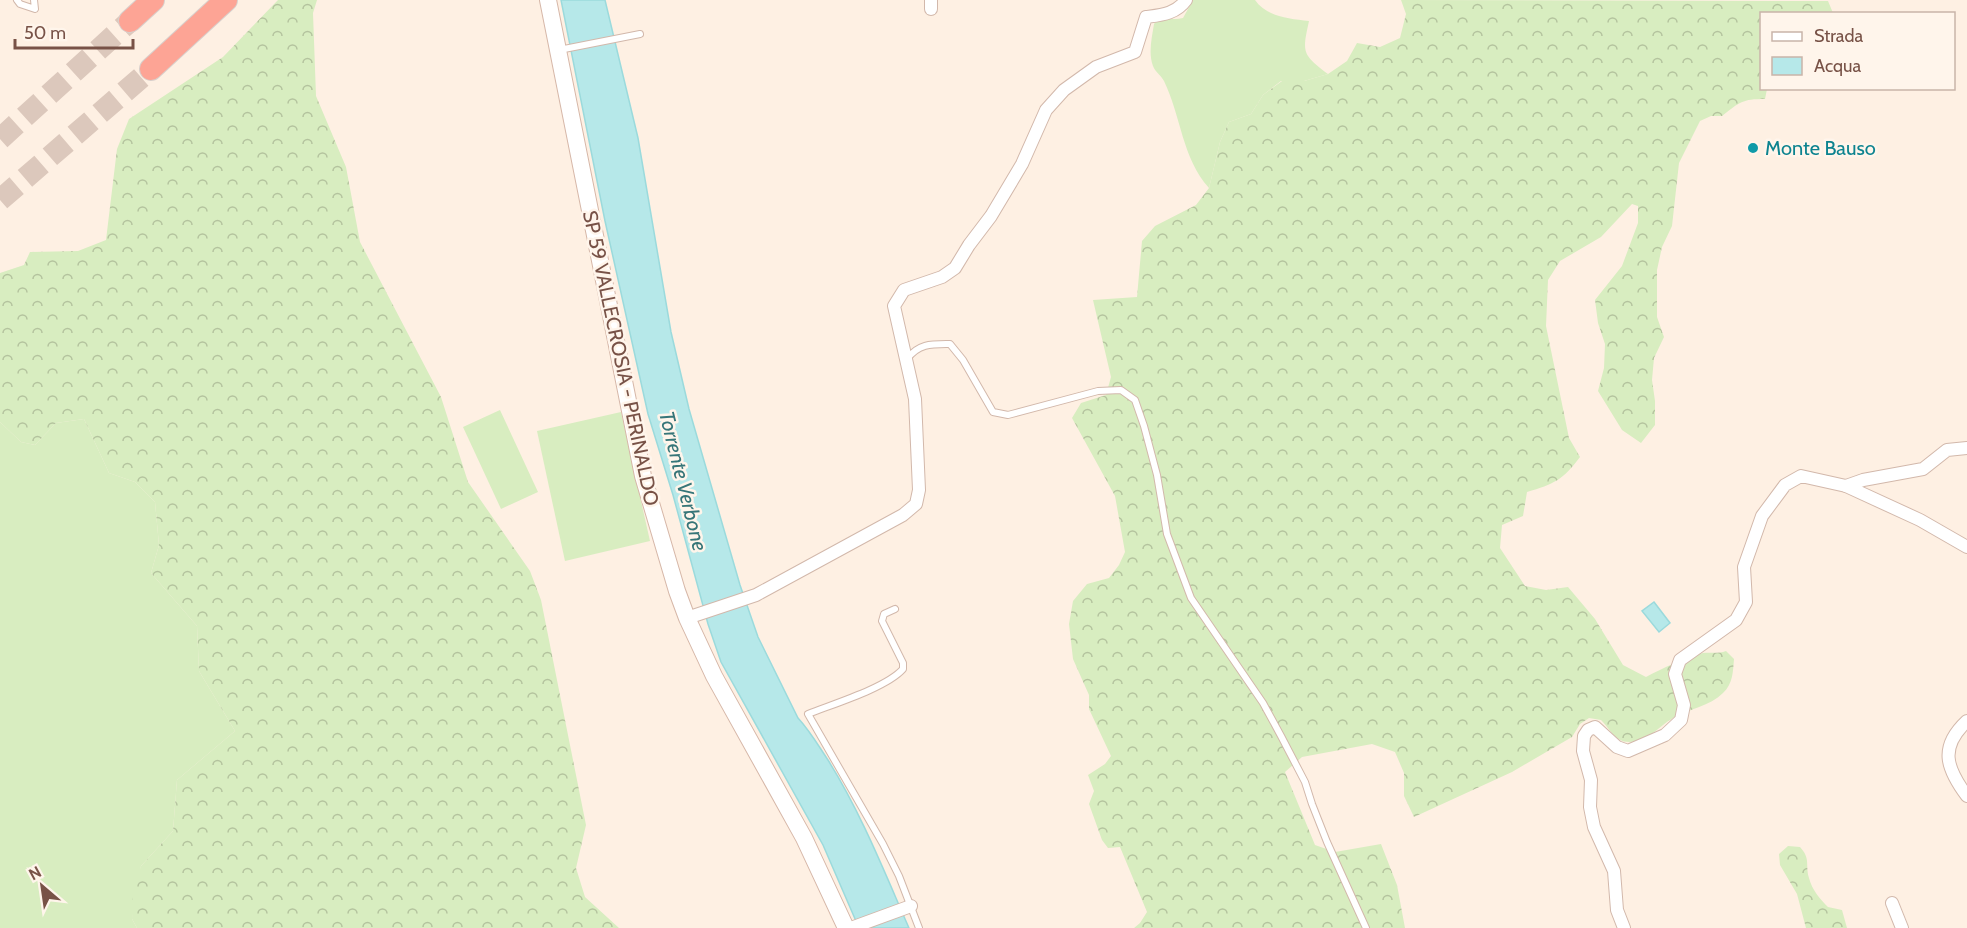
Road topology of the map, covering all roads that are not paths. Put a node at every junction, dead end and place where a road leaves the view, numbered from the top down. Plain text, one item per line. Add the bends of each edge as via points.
1 (17, 0) edge
2 (34, 0) edge
3 (153, 0) edge
4 (226, 0) edge
5 (548, 0) edge
6 (1186, 0) edge
7 (130, 21) tunnel mouth
8 (640, 34) dead end
9 (565, 49) junction
10 (151, 69) tunnel mouth
11 (907, 359) junction
12 (1967, 448) edge
13 (1846, 486) junction
14 (1967, 547) edge
15 (895, 609) dead end
16 (694, 616) junction
17 (1967, 721) edge
18 (1967, 796) edge
19 (1892, 903) dead end
20 (908, 907) junction
21 (850, 928) edge
22 (919, 928) edge
23 (1366, 928) edge
24 (1624, 928) edge
25 (1902, 928) edge

1 - 2 lane via 35,9
3 - 7 highway
4 - 10 highway
5 - 9 main road, SP 59 VALLECROSIA - PERINALDO
6 - 11 street via 1168,14 1146,17 1135,52 1096,67 1064,90 1046,110 1022,164 955,268 942,278 904,290 894,306
8 - 9 lane
9 - 16 main road, SP 59 VALLECROSIA - PERINALDO via 643,476
11 - 16 street via 915,399 919,490 916,504 903,515 756,595
11 - 23 lane via 914,350 950,344 993,412 1008,415 1098,391 1121,390 1135,400 1157,475 1167,534 1191,598 1281,736 1305,782
12 - 13 street via 1947,450 1923,469
13 - 14 street
13 - 24 street via 1801,476 1785,485 1762,516 1744,567 1746,602 1736,620 1680,660 1675,674 1684,705 1681,720 1665,735 1628,751 1617,747 1595,727 1584,736 1594,827 1614,871 1617,910
15 - 20 lane via 884,614 882,621 903,669 880,684 808,714 883,844 899,876
16 - 21 main road, SP 59 VALLECROSIA - PERINALDO via 714,676
17 - 18 street via 1956,731 1947,750 1953,777
19 - 25 street
20 - 21 street
20 - 22 lane

